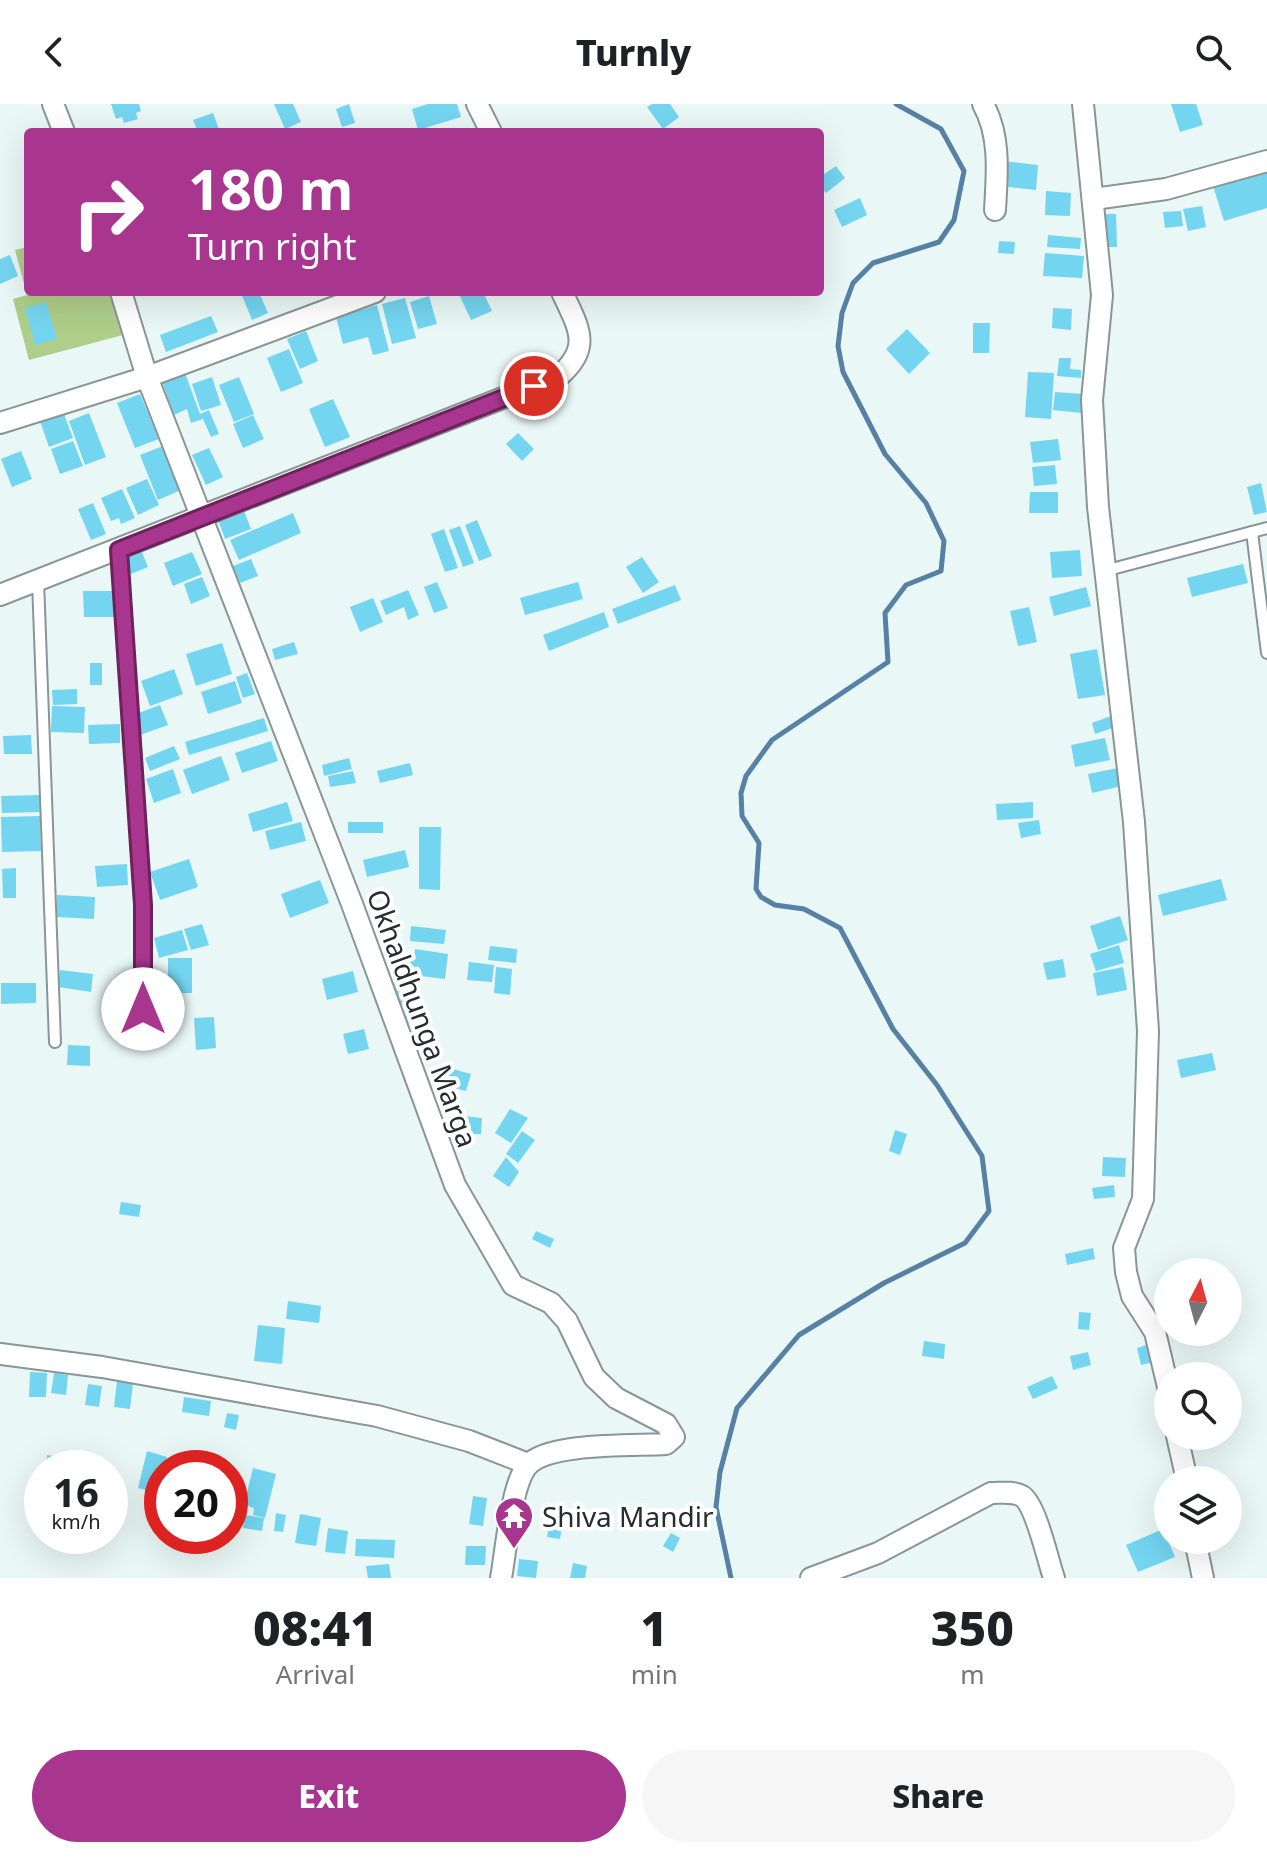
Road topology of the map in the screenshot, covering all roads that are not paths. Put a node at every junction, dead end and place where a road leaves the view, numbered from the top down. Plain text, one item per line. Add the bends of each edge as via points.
1 (53, 104) edge
2 (477, 104) edge
3 (983, 104) edge
4 (1083, 104) edge
5 (62, 128) edge
6 (489, 128) edge
7 (1267, 161) edge
8 (1094, 199) junction
9 (995, 210) dead end
10 (122, 296) edge
11 (364, 296) edge
12 (564, 296) edge
13 (147, 377) junction
14 (0, 423) edge
15 (203, 517) junction
16 (1267, 528) edge
17 (1252, 532) junction
18 (119, 550) junction
19 (1108, 570) junction
20 (38, 581) junction
21 (0, 595) edge
22 (1267, 653) edge
23 (143, 1009) dead end
24 (55, 1042) dead end
25 (0, 1354) edge
26 (1162, 1362) edge
27 (528, 1464) junction
28 (1198, 1554) edge
29 (501, 1578) edge
30 (811, 1578) edge
31 (1054, 1578) edge
32 (1203, 1578) edge

1 - 5 street
2 - 6 street
3 - 9 street via 993,122
4 - 8 street
7 - 8 street via 1166,189
8 - 19 street via 1102,295 1092,400 1098,507
10 - 13 street, Okhaldhunga Marga
11 - 13 street
12 - 15 street via 580,349 575,362 559,376
13 - 14 street
13 - 15 street, Okhaldhunga Marga
15 - 18 street
15 - 27 street, Okhaldhunga Marga via 455,1185 498,1265 513,1285 551,1303 567,1321 594,1377 616,1398 674,1433 666,1444 567,1450
16 - 17 lane
17 - 19 lane
17 - 22 lane
18 - 20 street
18 - 23 lane via 143,905
19 - 26 street via 1134,822 1148,1031 1143,1199 1124,1248 1132,1296 1155,1332
20 - 21 street
20 - 24 lane
25 - 27 street via 377,1416 469,1441
27 - 29 street via 519,1481
28 - 32 street
30 - 31 street via 878,1553 991,1493 1009,1492 1031,1507

